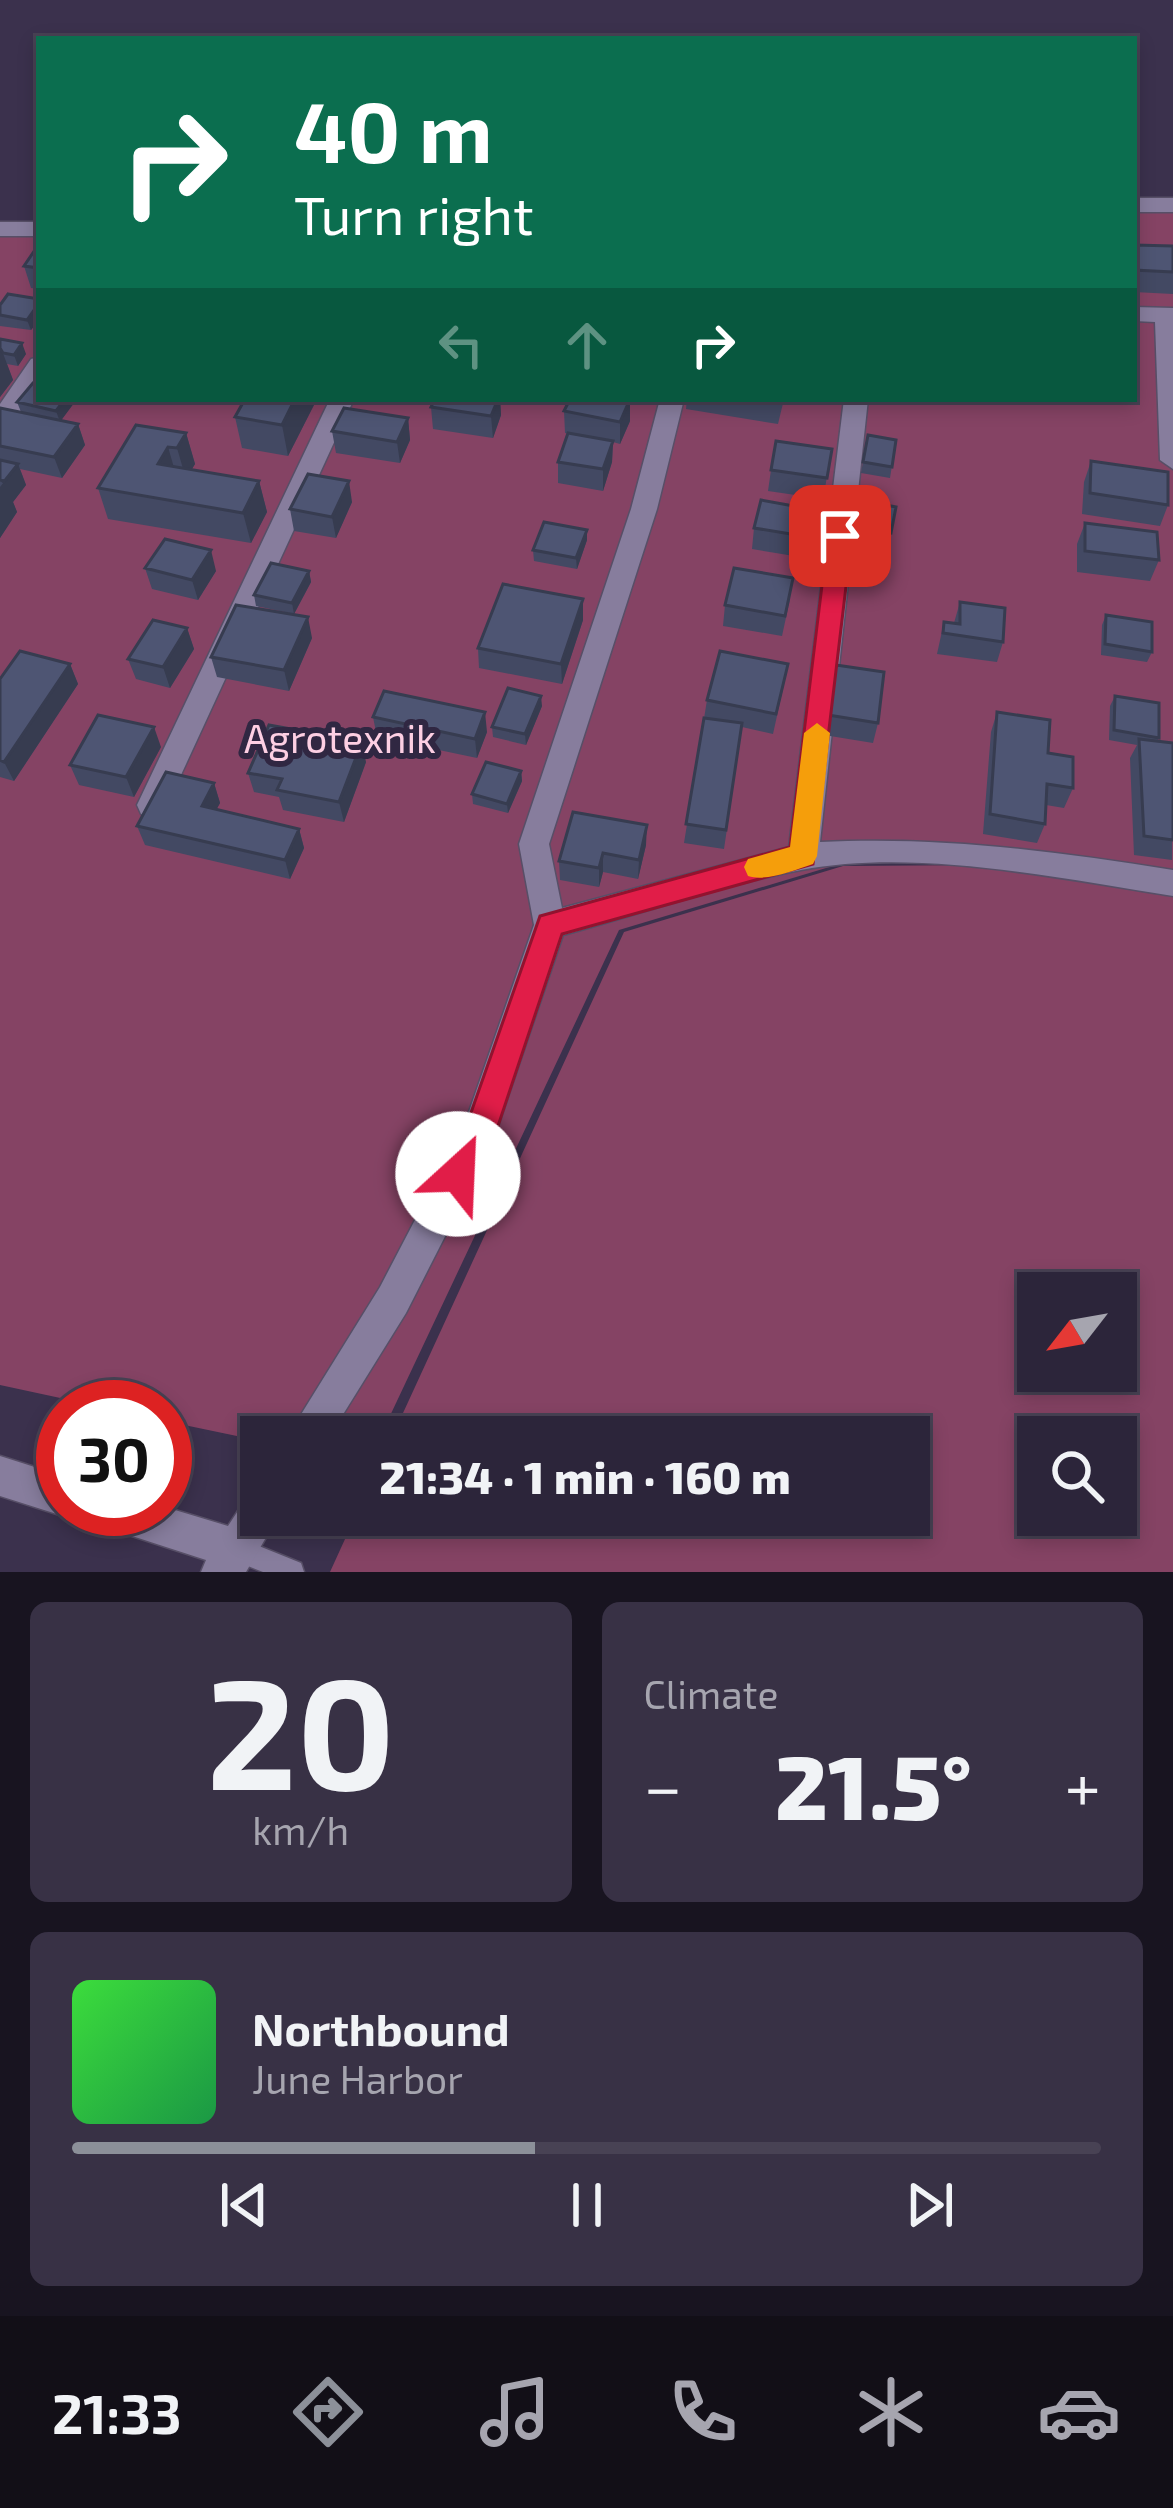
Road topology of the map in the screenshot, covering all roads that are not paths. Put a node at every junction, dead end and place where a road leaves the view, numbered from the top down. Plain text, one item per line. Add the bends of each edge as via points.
1 (1137, 205) edge
2 (1173, 205) edge
3 (0, 229) edge
4 (36, 229) edge
5 (1137, 314) edge
6 (1169, 315) edge
7 (36, 369) edge
8 (341, 402) edge
9 (671, 402) edge
10 (856, 402) edge
11 (0, 423) edge
12 (1173, 460) edge
13 (144, 822) edge
14 (803, 856) junction
15 (1173, 883) edge
16 (550, 925) junction
17 (321, 1416) edge
18 (0, 1476) edge
19 (36, 1487) edge
20 (170, 1536) edge
21 (230, 1561) edge
22 (292, 1572) edge

1 - 2 street
3 - 4 street
5 - 6 street
6 - 12 street
7 - 11 street
8 - 13 street
9 - 16 street via 534,844
10 - 14 street
14 - 15 street via 1018,858
14 - 16 street
16 - 17 street via 480,1132 393,1300
18 - 19 street
20 - 21 street
21 - 22 lane

